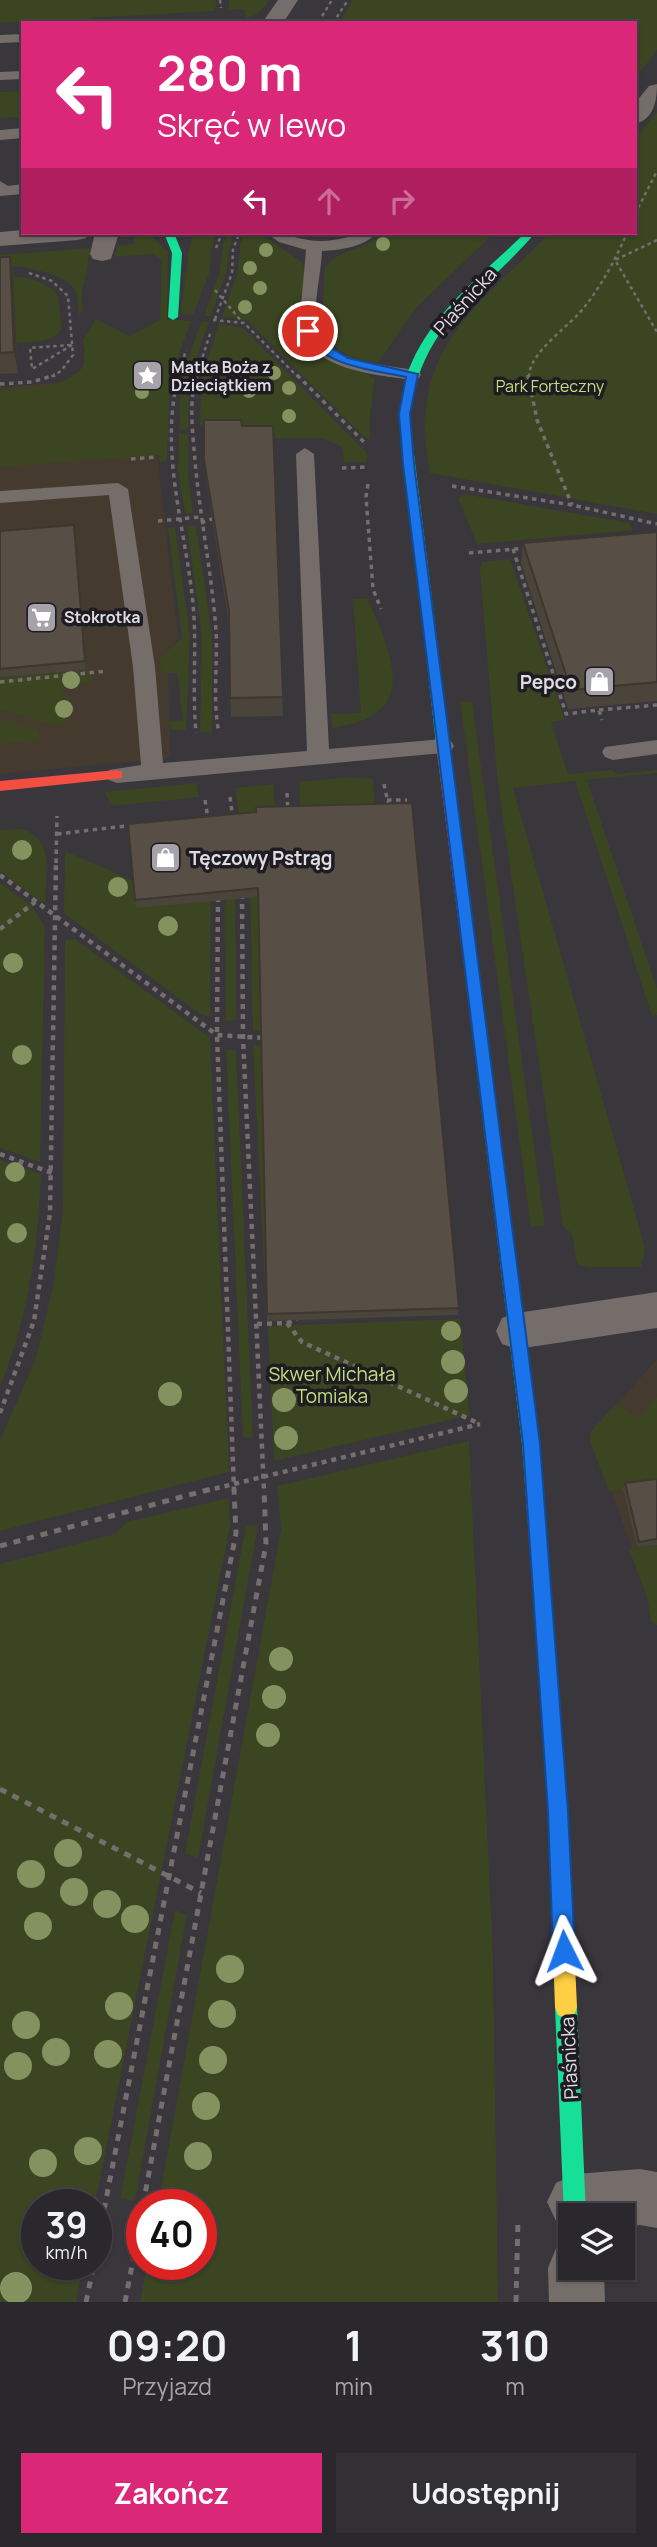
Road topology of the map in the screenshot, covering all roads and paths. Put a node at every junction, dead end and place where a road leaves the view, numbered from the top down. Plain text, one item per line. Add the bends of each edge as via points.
1 (220, 0) edge
2 (288, 0) edge
3 (348, 0) edge
4 (221, 8) dead end
5 (273, 21) edge
6 (334, 21) edge
7 (21, 38) edge
8 (0, 39) edge
9 (21, 75) edge
10 (0, 76) edge
11 (657, 91) edge
12 (637, 115) edge
13 (21, 133) edge
14 (0, 135) edge
15 (657, 171) edge
16 (0, 186) edge
17 (21, 189) edge
18 (637, 209) edge
19 (52, 235) edge
20 (170, 235) edge
21 (238, 235) edge
22 (278, 235) edge
23 (364, 235) edge
24 (528, 235) edge
25 (626, 235) edge
26 (0, 239) edge
27 (657, 240) edge
28 (314, 246) junction
29 (615, 260) junction
30 (21, 272) dead end
31 (173, 317) dead end
32 (215, 320) junction
33 (656, 329) edge
34 (190, 339) dead end
35 (72, 345) junction
36 (412, 374) junction
37 (0, 384) edge
38 (193, 438) junction
39 (205, 438) edge
40 (368, 445) dead end
41 (305, 454) dead end
42 (442, 484) dead end
43 (0, 497) edge
44 (572, 505) junction
45 (212, 519) edge
46 (201, 523) junction
47 (657, 524) edge
48 (539, 546) edge
49 (513, 549) junction
50 (469, 553) dead end
51 (144, 667) junction
52 (0, 682) edge
53 (657, 705) edge
54 (599, 710) junction
55 (443, 746) junction
56 (657, 747) edge
57 (612, 752) joint
58 (319, 757) junction
59 (224, 765) junction
60 (200, 768) junction
61 (153, 772) junction
62 (117, 775) joint
63 (58, 781) junction
64 (0, 786) edge
65 (233, 823) edge
66 (136, 825) edge
67 (210, 833) edge
68 (57, 834) junction
69 (0, 875) edge
70 (219, 885) edge
71 (242, 888) edge
72 (35, 902) junction
73 (55, 917) junction
74 (0, 929) edge
75 (217, 1035) junction
76 (243, 1038) junction
77 (268, 1038) edge
78 (0, 1154) edge
79 (52, 1172) junction
80 (657, 1310) edge
81 (303, 1315) edge
82 (257, 1324) junction
83 (287, 1324) junction
84 (517, 1331) junction
85 (0, 1413) edge
86 (265, 1475) junction
87 (235, 1484) junction
88 (0, 1546) edge
89 (0, 1789) edge
90 (169, 1876) junction
91 (201, 1893) junction
92 (108, 2189) edge
93 (146, 2189) edge
94 (657, 2200) edge
95 (575, 2203) edge
96 (608, 2203) edge
97 (91, 2280) edge
98 (129, 2280) edge
99 (576, 2280) edge
100 (86, 2302) edge
101 (125, 2302) edge
102 (577, 2302) edge

1 - 4 path
2 - 5 street
3 - 6 path
7 - 8 lane
9 - 10 lane
11 - 12 street
13 - 14 lane
15 - 18 path
16 - 17 lane via 1,191
19 - 26 street
20 - 31 street via 177,253
21 - 32 path via 232,273
22 - 28 lane
23 - 28 lane via 346,243
24 - 36 street, Piaśnicka via 447,316
25 - 29 path
27 - 29 path
28 - 36 lane via 307,324 316,343 357,365
29 - 33 path
29 - 44 path via 585,307 532,361 528,374 537,420
30 - 35 path via 52,281 68,296
32 - 38 path via 193,387
32 - 40 path via 244,323
34 - 60 path via 174,390 173,463 196,636 194,715
35 - 35 path via 30,348 32,369 37,369
35 - 37 path via 70,363 61,372 33,382
36 - 55 street, Piaśnicka via 404,414 406,440
38 - 39 path
38 - 46 path
41 - 58 lane
42 - 44 path
43 - 51 lane via 118,489
44 - 47 path
45 - 46 path
46 - 59 path via 216,632 215,715
48 - 49 path
49 - 50 path
49 - 54 path via 566,714
51 - 52 path
51 - 61 lane
53 - 54 path
54 - 57 path
55 - 58 lane
55 - 84 street, Piaśnicka
56 - 57 lane
58 - 59 lane
59 - 60 lane
59 - 65 path
60 - 61 lane
60 - 67 path
61 - 62 lane
62 - 63 street
63 - 64 street
63 - 68 path
66 - 68 path
68 - 73 path
69 - 72 path
70 - 75 path
71 - 76 path
72 - 73 path
72 - 74 path
73 - 75 path
73 - 79 path
75 - 76 path
75 - 87 path
76 - 77 path
76 - 82 path
78 - 79 path
79 - 85 path via 34,1321
80 - 84 street
81 - 83 path
82 - 83 path
82 - 86 path
83 - 86 path via 302,1342 480,1424
84 - 95 street, Piaśnicka via 531,1444 557,1798
86 - 87 path
86 - 91 path via 266,1544
87 - 88 path
87 - 90 path via 236,1533
89 - 90 path
90 - 91 path
90 - 92 path
91 - 93 path
94 - 96 street via 640,2197
97 - 100 path
98 - 101 path
99 - 102 street

